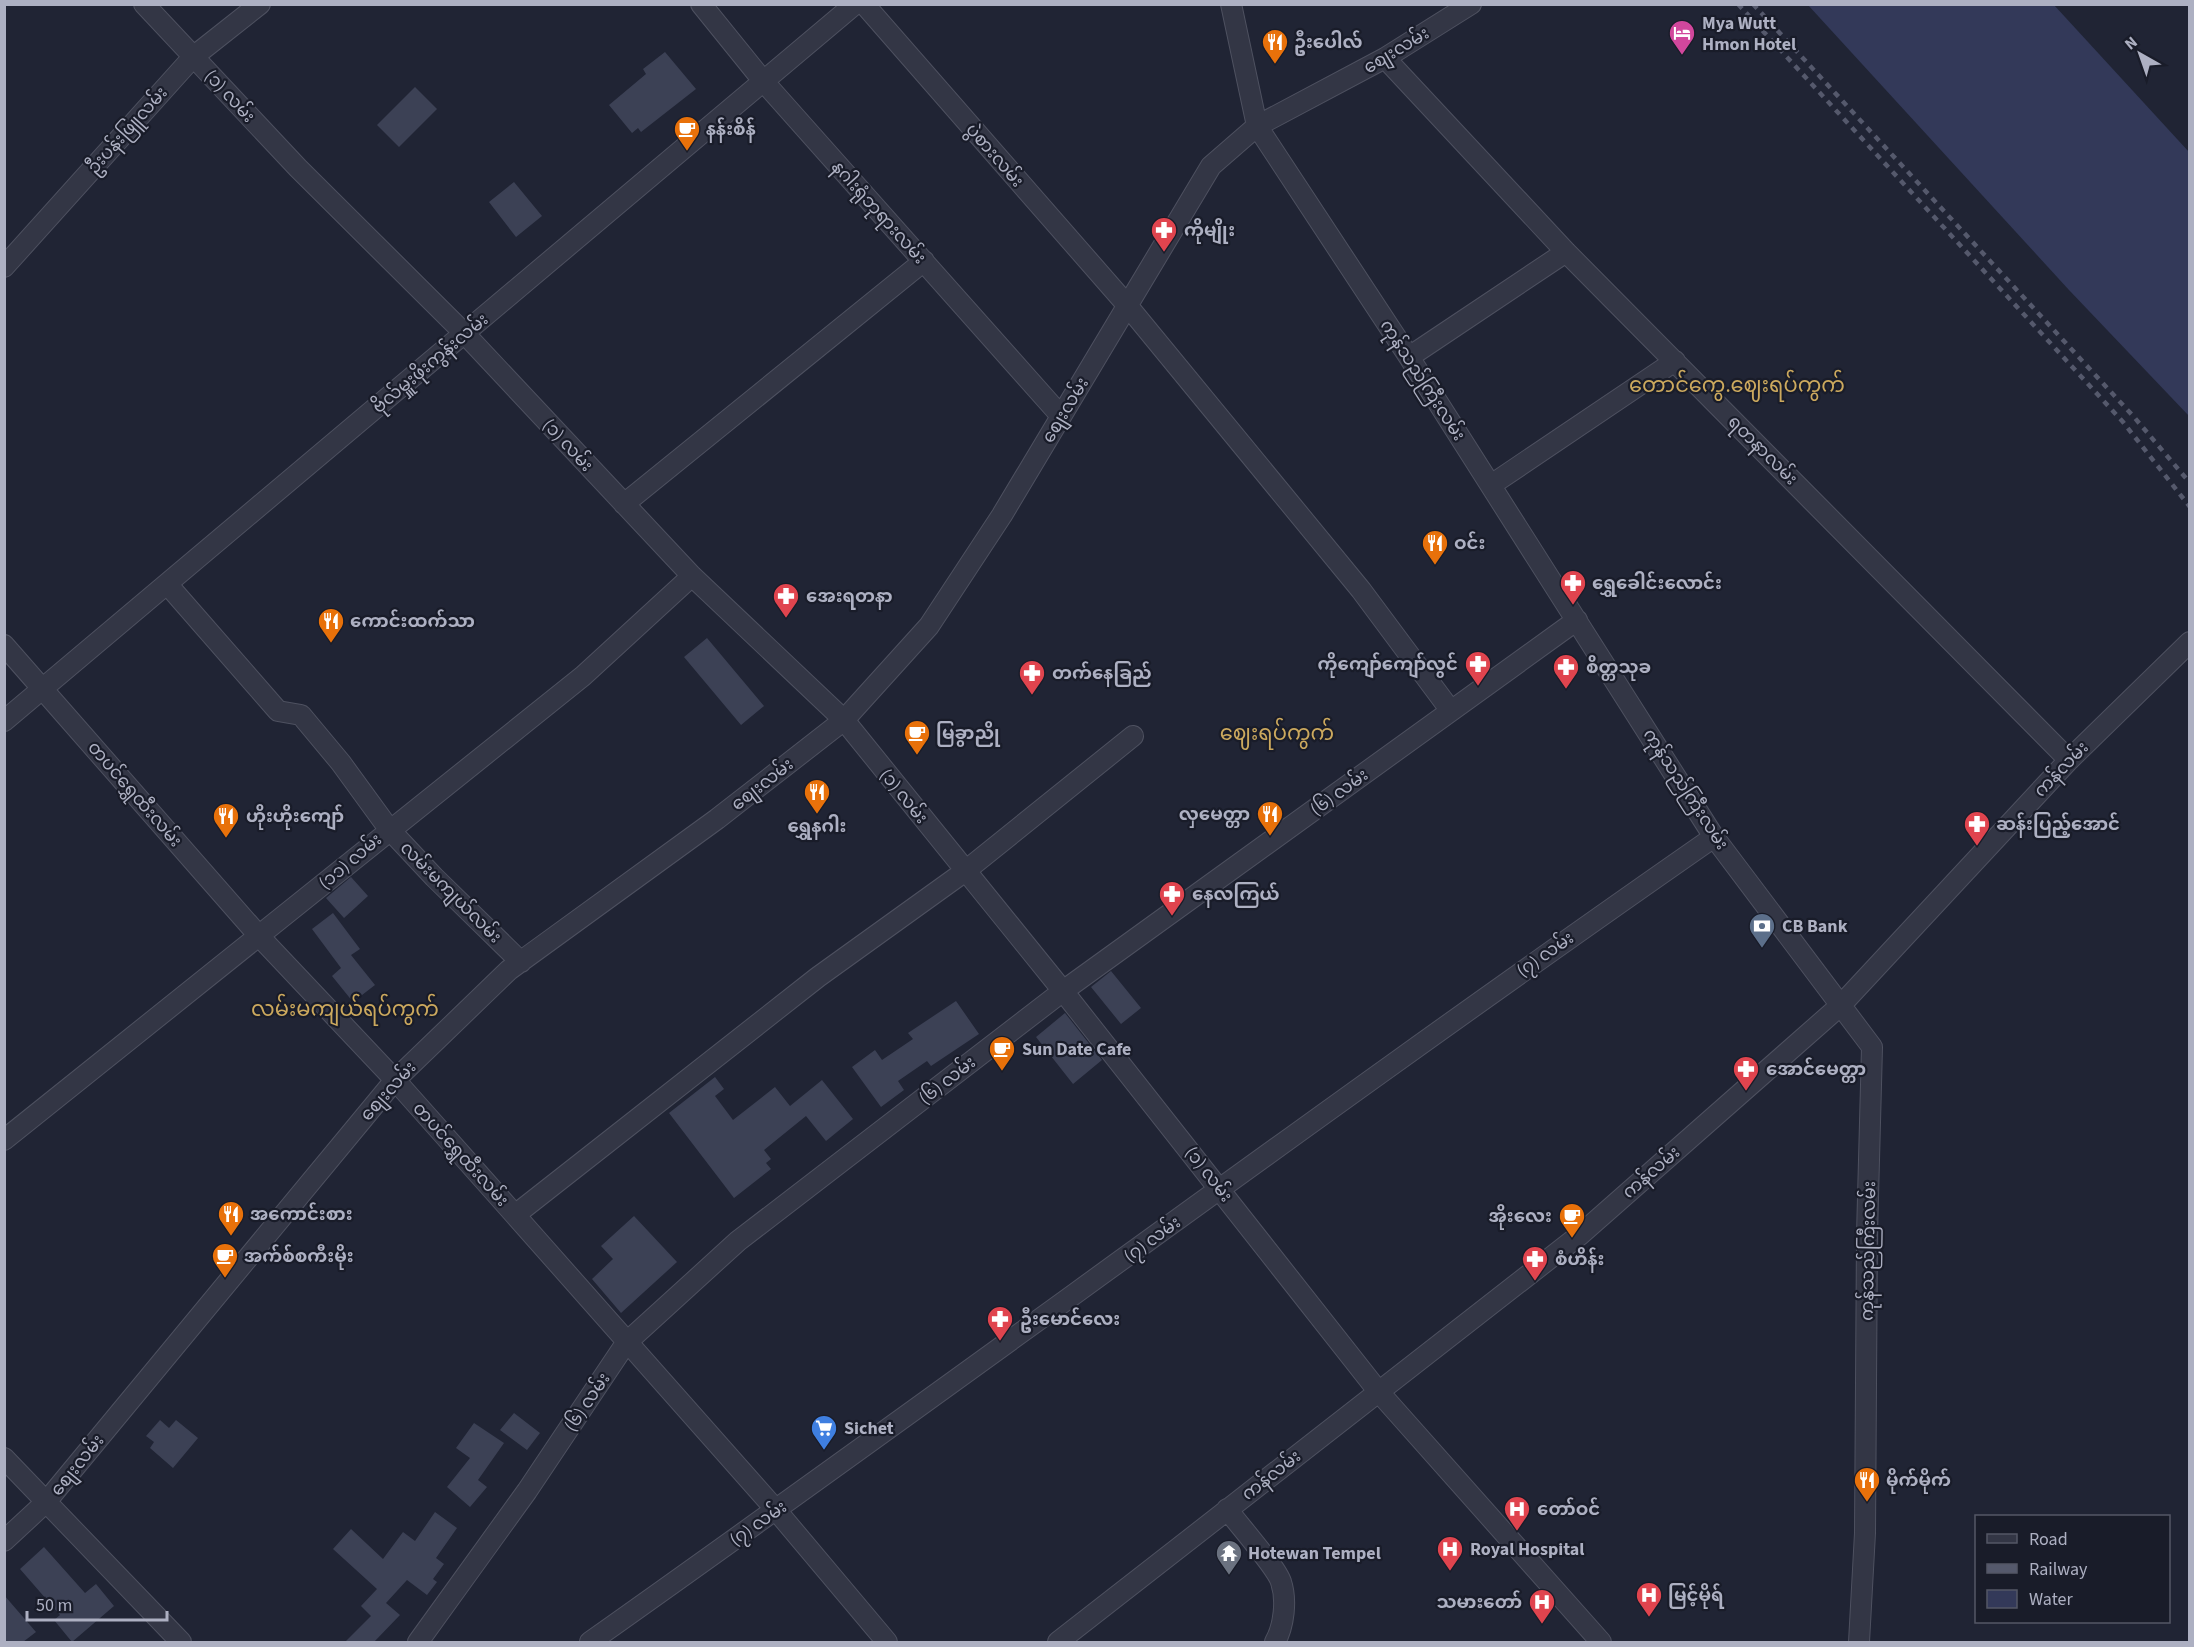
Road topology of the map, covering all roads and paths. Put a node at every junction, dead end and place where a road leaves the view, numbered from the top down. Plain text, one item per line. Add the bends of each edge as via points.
1 (144, 4) edge
2 (260, 4) edge
3 (701, 4) edge
4 (855, 4) edge
5 (864, 4) edge
6 (1231, 4) edge
7 (1471, 4) edge
8 (193, 57) junction
9 (1385, 58) junction
10 (764, 82) junction
11 (1257, 126) junction
12 (1566, 252) junction
13 (924, 261) junction
14 (4, 267) edge
15 (1127, 305) junction
16 (465, 334) junction
17 (1409, 357) junction
18 (1675, 361) junction
19 (1061, 416) junction
20 (1491, 485) junction
21 (624, 504) junction
22 (692, 576) junction
23 (168, 585) junction
24 (1577, 620) junction
25 (2190, 642) edge
26 (4, 645) edge
27 (44, 689) junction
28 (1451, 711) junction
29 (844, 720) junction
30 (4, 721) edge
31 (1133, 736) dead end
32 (2069, 760) junction
33 (389, 829) junction
34 (1714, 837) junction
35 (964, 872) junction
36 (259, 936) junction
37 (521, 962) junction
38 (1064, 991) junction
39 (1841, 1005) junction
40 (395, 1080) junction
41 (4, 1140) edge
42 (1221, 1189) junction
43 (515, 1215) junction
44 (626, 1343) junction
45 (1378, 1391) junction
46 (4, 1458) edge
47 (46, 1502) junction
48 (1227, 1509) junction
49 (776, 1510) junction
50 (4, 1541) edge
51 (181, 1642) edge
52 (418, 1642) edge
53 (590, 1642) edge
54 (887, 1642) edge
55 (1058, 1642) edge
56 (1275, 1642) edge
57 (1601, 1642) edge
58 (1859, 1642) edge

1 - 8 street, (၁) လမ်း
2 - 8 street, ဦးပန်းဖြူလမ်း
3 - 10 street, နဂါးရုံဘုရားလမ်း
4 - 10 street, ဗိုလ်မှူးဖိုးကွန်းလမ်း
5 - 15 street, ပွဲစားလမ်း
6 - 11 street, ကုန်သည်ကြီးလမ်း
7 - 9 street, စျေးလမ်း
8 - 14 street, ဦးပန်းဖြူလမ်း
8 - 16 street, (၁) လမ်း
9 - 11 street, စျေးလမ်း
9 - 12 street, ရတနာလမ်း
10 - 13 street, နဂါးရုံဘုရားလမ်း
10 - 16 street, ဗိုလ်မှူးဖိုးကွန်းလမ်း
11 - 15 street, စျေးလမ်း via 1211,166
11 - 17 street, ကုန်သည်ကြီးလမ်း
12 - 17 street
12 - 18 street, ရတနာလမ်း
13 - 19 street, နဂါးရုံဘုရားလမ်း
13 - 21 street
15 - 19 street, စျေးလမ်း
15 - 28 street, ပွဲစားလမ်း via 1361,590
16 - 21 street, (၁) လမ်း
16 - 23 street, ဗိုလ်မှူးဖိုးကွန်းလမ်း
17 - 20 street, ကုန်သည်ကြီးလမ်း
18 - 20 street
18 - 32 street, ရတနာလမ်း
19 - 29 street, စျေးလမ်း via 929,626
20 - 24 street, ကုန်သည်ကြီးလမ်း
21 - 22 street, (၁) လမ်း
22 - 29 street, (၁) လမ်း
22 - 33 street, (၁၁) လမ်း via 583,675
23 - 27 street, ဗိုလ်မှူးဖိုးကွန်းလမ်း
23 - 33 street, လမ်းမကျယ်လမ်း via 278,711 301,715 342,763
24 - 28 street, (၆) လမ်း
24 - 34 street, ကုန်သည်ကြီးလမ်း
25 - 32 street, ကန်လမ်း
26 - 27 street, တပင်ရွှေထီးလမ်း
27 - 30 street, ဗိုလ်မှူးဖိုးကွန်းလမ်း
27 - 36 street, တပင်ရွှေထီးလမ်း
28 - 38 street, (၆) လမ်း
29 - 35 street, (၁) လမ်း
29 - 37 street, စျေးလမ်း via 717,819
31 - 35 street
32 - 39 street, ကန်လမ်း
33 - 36 street, (၁၁) လမ်း
33 - 37 street, လမ်းမကျယ်လမ်း
34 - 39 street, ကုန်သည်ကြီးလမ်း
34 - 42 street, (၇) လမ်း via 1464,1011
35 - 38 street, (၁) လမ်း
35 - 43 street via 818,977
36 - 40 street, တပင်ရွှေထီးလမ်း
36 - 41 street, (၁၁) လမ်း
37 - 40 street, စျေးလမ်း
38 - 42 street, (၁) လမ်း
38 - 44 street, (၆) လမ်း via 738,1241
39 - 45 street, ကန်လမ်း via 1581,1234
39 - 58 street, ကုန်သည်ကြီးလမ်း via 1872,1047 1865,1533
40 - 43 street, တပင်ရွှေထီးလမ်း
40 - 47 street, စျေးလမ်း
42 - 45 street, (၁) လမ်း
42 - 49 street, (၇) လမ်း
43 - 44 street, တပင်ရွှေထီးလမ်း
44 - 49 street, တပင်ရွှေထီးလမ်း
44 - 52 street, (၆) လမ်း via 527,1491
45 - 48 street, ကန်လမ်း
45 - 57 street, (၁) လမ်း
46 - 47 street
47 - 50 street, စျေးလမ်း
47 - 51 street
48 - 55 street, ကန်လမ်း
48 - 56 street via 1281,1580 1281,1630
49 - 53 street, (၇) လမ်း
49 - 54 street, တပင်ရွှေထီးလမ်း

